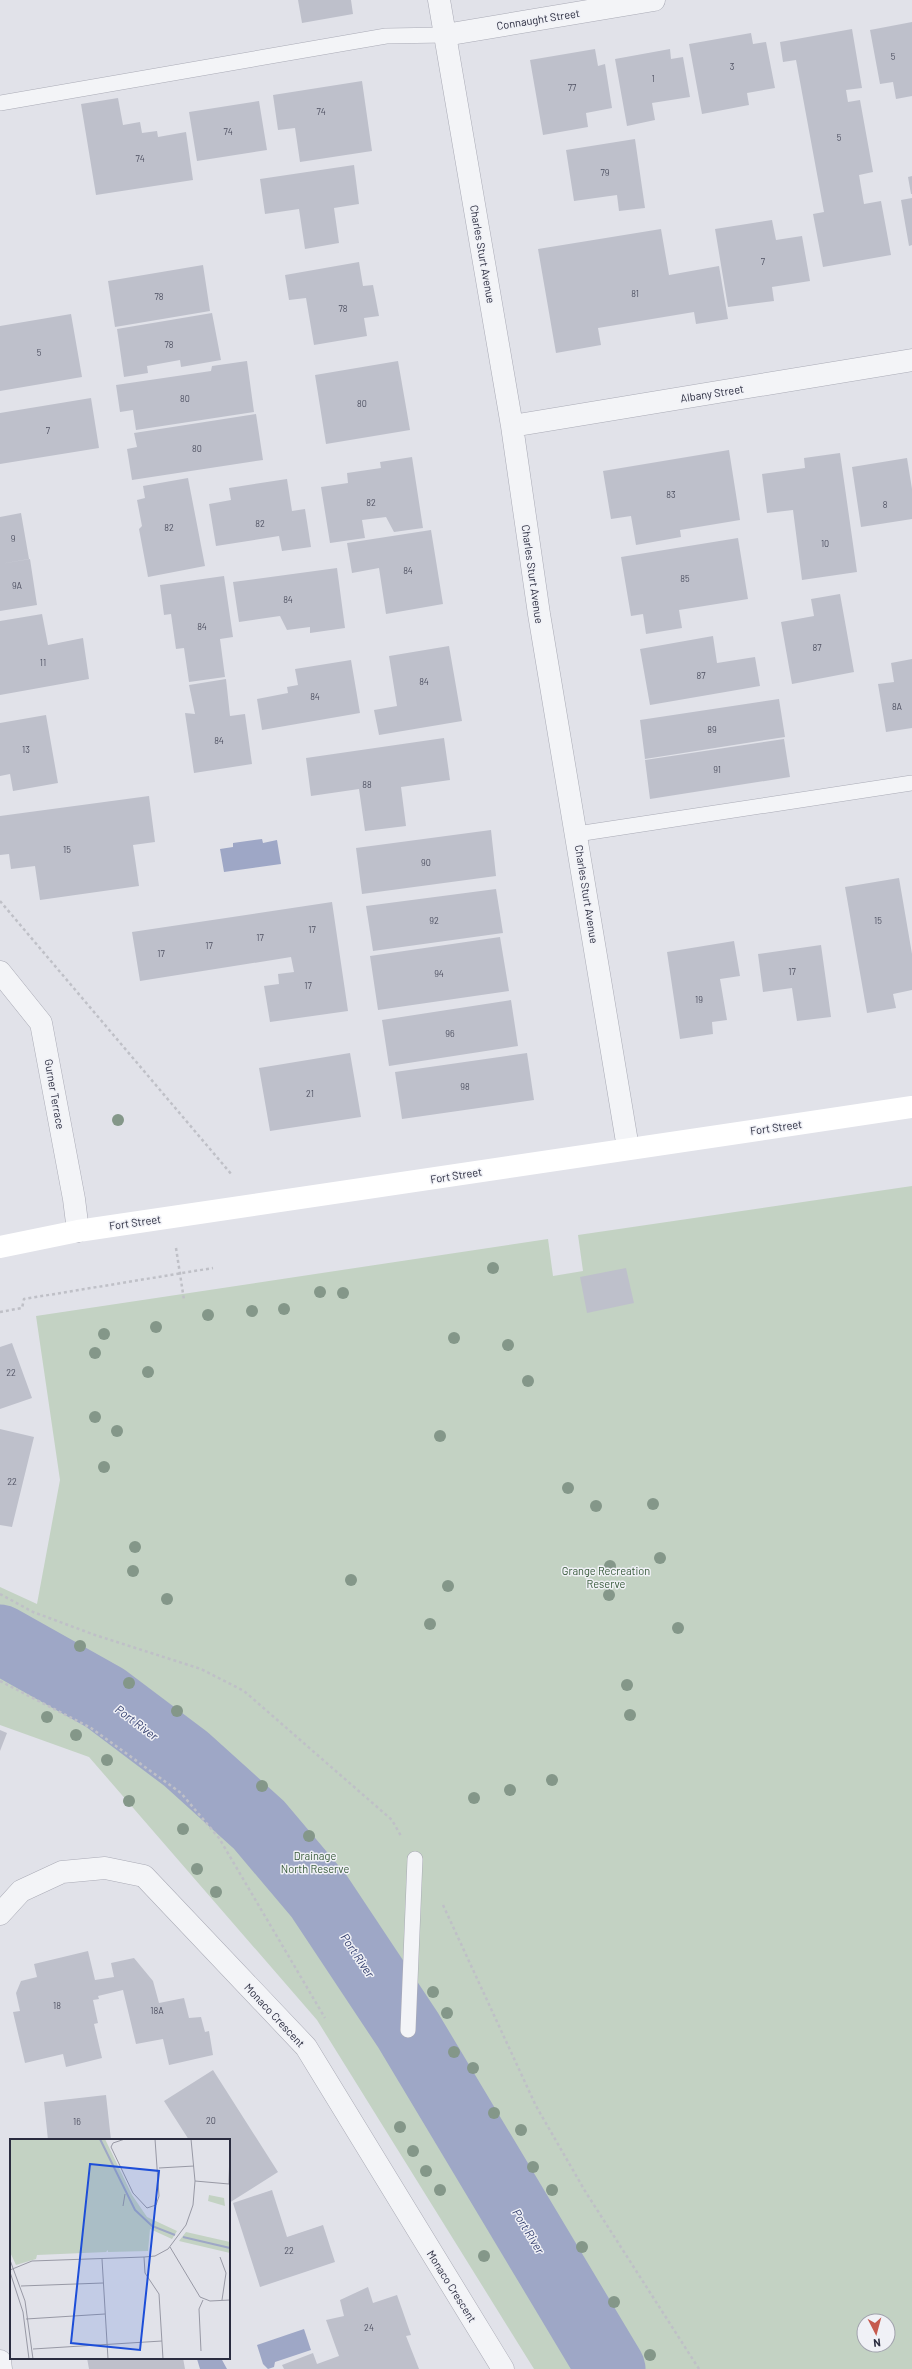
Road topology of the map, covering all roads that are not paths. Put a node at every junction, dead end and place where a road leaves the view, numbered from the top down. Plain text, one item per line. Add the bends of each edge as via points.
1 (439, 0) edge
2 (654, 0) edge
3 (445, 35) junction
4 (0, 103) edge
5 (912, 360) edge
6 (512, 426) junction
7 (912, 783) edge
8 (577, 834) junction
9 (0, 972) edge
10 (912, 1107) edge
11 (628, 1148) junction
12 (78, 1231) junction
13 (0, 1247) edge
14 (415, 1859) dead end
15 (0, 1914) edge
16 (408, 2030) dead end
17 (0, 2361) edge
18 (1, 2369) edge
19 (503, 2369) edge

1 - 3 street, Charles Sturt Avenue
2 - 3 street, Connaught Street
3 - 4 lane via 386,36
3 - 6 street, Charles Sturt Avenue
5 - 6 street, Albany Street
6 - 8 street, Charles Sturt Avenue via 539,614
7 - 8 lane
8 - 11 street, Charles Sturt Avenue
9 - 12 street, Gurner Terrace via 41,1023
10 - 11 street, Fort Street
11 - 12 street, Fort Street
12 - 13 street, Fort Street
14 - 16 lane
15 - 19 street, Monaco Crescent via 21,1891 62,1872 105,1868 144,1876 306,2047
17 - 18 street

